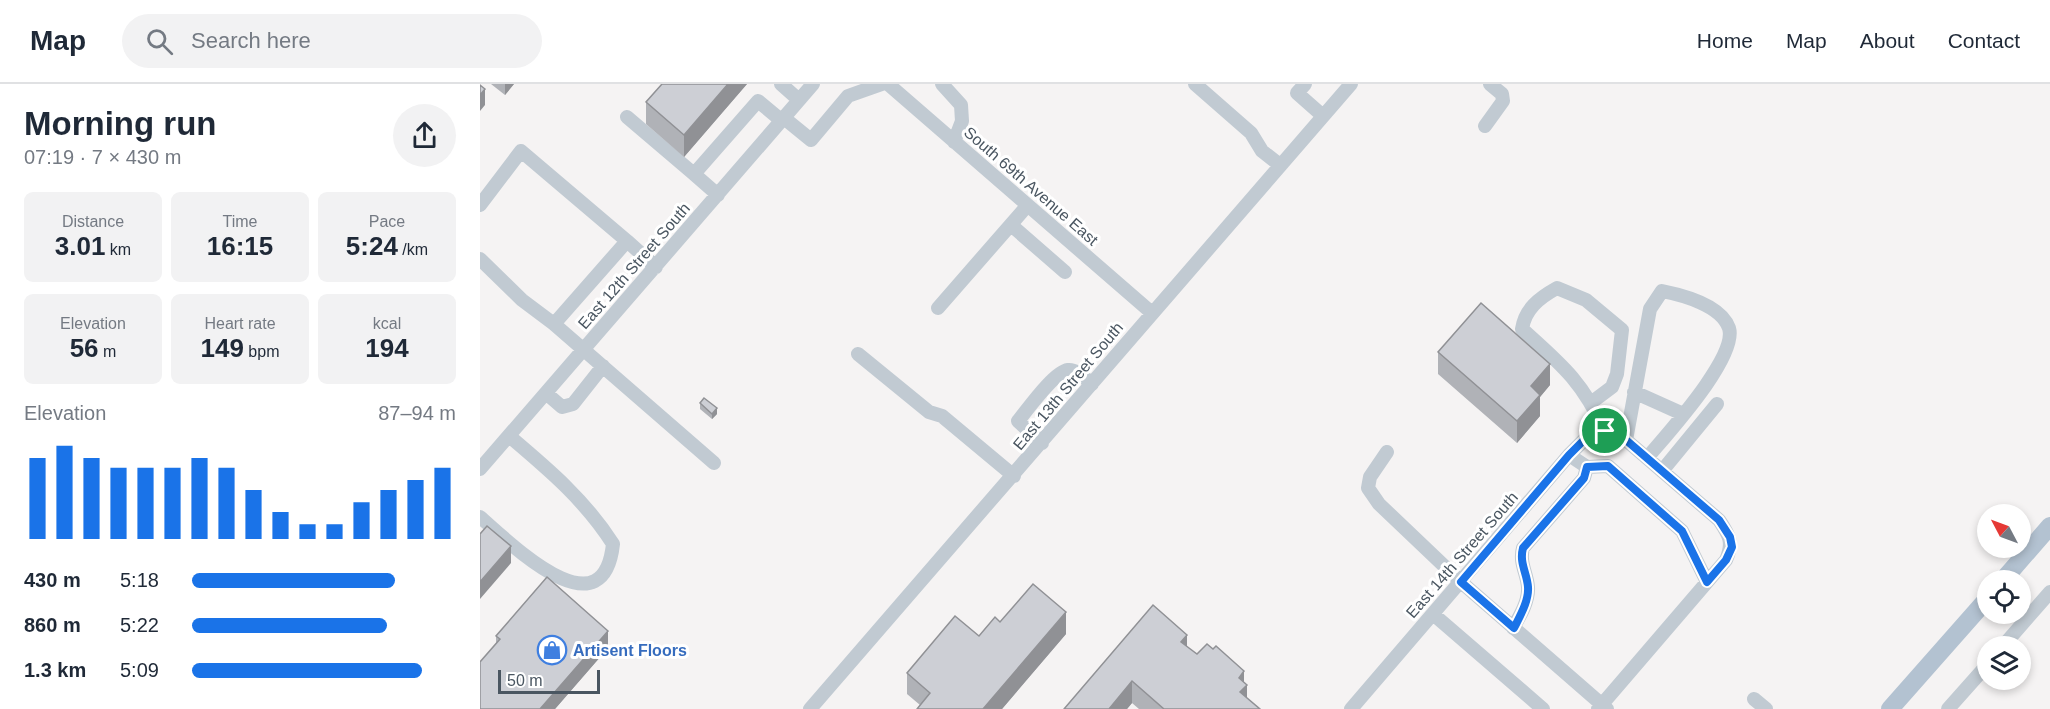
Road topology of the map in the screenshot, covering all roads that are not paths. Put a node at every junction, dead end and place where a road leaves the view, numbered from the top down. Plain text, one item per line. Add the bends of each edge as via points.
1 (781, 84) edge
2 (813, 84) edge
3 (882, 84) edge
4 (888, 84) edge
5 (942, 84) edge
6 (1195, 84) edge
7 (1351, 84) edge
8 (1490, 84) edge
9 (1296, 87) edge
10 (799, 100) junction
11 (1323, 116) junction
12 (627, 117) dead end
13 (783, 119) junction
14 (1485, 126) dead end
15 (954, 142) junction
16 (1280, 165) junction
17 (694, 174) junction
18 (718, 195) junction
19 (480, 205) edge
20 (1027, 206) junction
21 (1011, 225) junction
22 (627, 241) junction
23 (480, 259) edge
24 (656, 267) junction
25 (1065, 272) dead end
26 (938, 308) dead end
27 (1152, 313) junction
28 (554, 324) junction
29 (584, 349) junction
30 (858, 354) dead end
31 (603, 366) junction
32 (1092, 384) junction
33 (1635, 392) junction
34 (547, 394) junction
35 (1592, 402) junction
36 (1717, 404) dead end
37 (1683, 414) junction
38 (1605, 431) junction
39 (509, 436) junction
40 (1626, 440) junction
41 (1042, 443) junction
42 (1387, 452) dead end
43 (1569, 455) junction
44 (1647, 458) junction
45 (714, 463) dead end
46 (1587, 467) junction
47 (480, 469) edge
48 (1662, 471) junction
49 (1014, 476) junction
50 (480, 517) edge
51 (2050, 526) edge
52 (1500, 536) junction
53 (1523, 548) junction
54 (2011, 570) edge
55 (1461, 582) junction
56 (1707, 582) junction
57 (2050, 592) edge
58 (1977, 610) edge
59 (1433, 614) junction
60 (1514, 628) junction
61 (2012, 636) edge
62 (1977, 676) edge
63 (1754, 699) dead end
64 (1602, 708) edge
65 (810, 709) edge
66 (1351, 709) edge
67 (1543, 709) edge
68 (1766, 709) edge
69 (1890, 709) edge
70 (1948, 709) edge

1 - 10 street
2 - 10 street, East 12th Street South
3 - 13 street via 848,96 811,140
4 - 15 street, South 69th Avenue East
5 - 15 street via 961,105 962,121
6 - 16 street via 1251,133 1262,151
7 - 11 street, East 13th Street South
8 - 14 street via 1502,94 1503,101
9 - 11 street
10 - 13 street, East 12th Street South
11 - 16 street, East 13th Street South
12 - 17 street
13 - 17 street via 758,101
13 - 18 street, East 12th Street South
15 - 20 street, South 69th Avenue East
16 - 27 street, East 13th Street South
17 - 18 street
18 - 24 street, East 12th Street South
19 - 22 street via 521,151
20 - 21 street
20 - 27 street, South 69th Avenue East
21 - 25 street
21 - 26 street
22 - 24 street
22 - 28 street
23 - 28 street via 522,300
24 - 29 street, East 12th Street South
27 - 32 street, East 13th Street South
28 - 29 street
29 - 31 street
29 - 34 street, East 12th Street South
30 - 49 street
31 - 34 street via 573,404 562,406
31 - 45 street
32 - 41 street, East 13th Street South
32 - 41 street via 1076,371 1067,370 1017,421
33 - 37 street
33 - 37 street via 1650,309 1662,291 1692,297 1715,312 1730,330 1726,352
33 - 40 street
34 - 39 street, East 12th Street South
35 - 35 street via 1572,374 1522,329 1524,315 1542,296 1557,288 1586,300 1622,330 1612,387
35 - 38 street
36 - 48 street
37 - 44 street
38 - 40 street
38 - 43 street, East 14th Street South via 1584,440
39 - 47 street, East 12th Street South
39 - 50 street via 567,485 589,510 613,544 612,558 599,578 576,584 541,567
40 - 44 street
41 - 49 street, East 13th Street South
42 - 55 street via 1370,477 1368,488 1379,504
43 - 46 street
43 - 52 street, East 14th Street South
44 - 48 street
46 - 53 street via 1584,478
46 - 56 street via 1608,466 1682,531
48 - 56 street via 1719,520 1730,537 1732,547 1726,560
49 - 65 street, East 13th Street South
51 - 54 main road
52 - 53 street
52 - 55 street, East 14th Street South
53 - 60 street via 1521,557 1528,588 1523,612
55 - 59 street, East 14th Street South
55 - 60 street
56 - 64 street
57 - 61 street
58 - 69 main road
59 - 66 street, East 14th Street South
59 - 67 street
60 - 64 street
62 - 70 street
63 - 68 street

